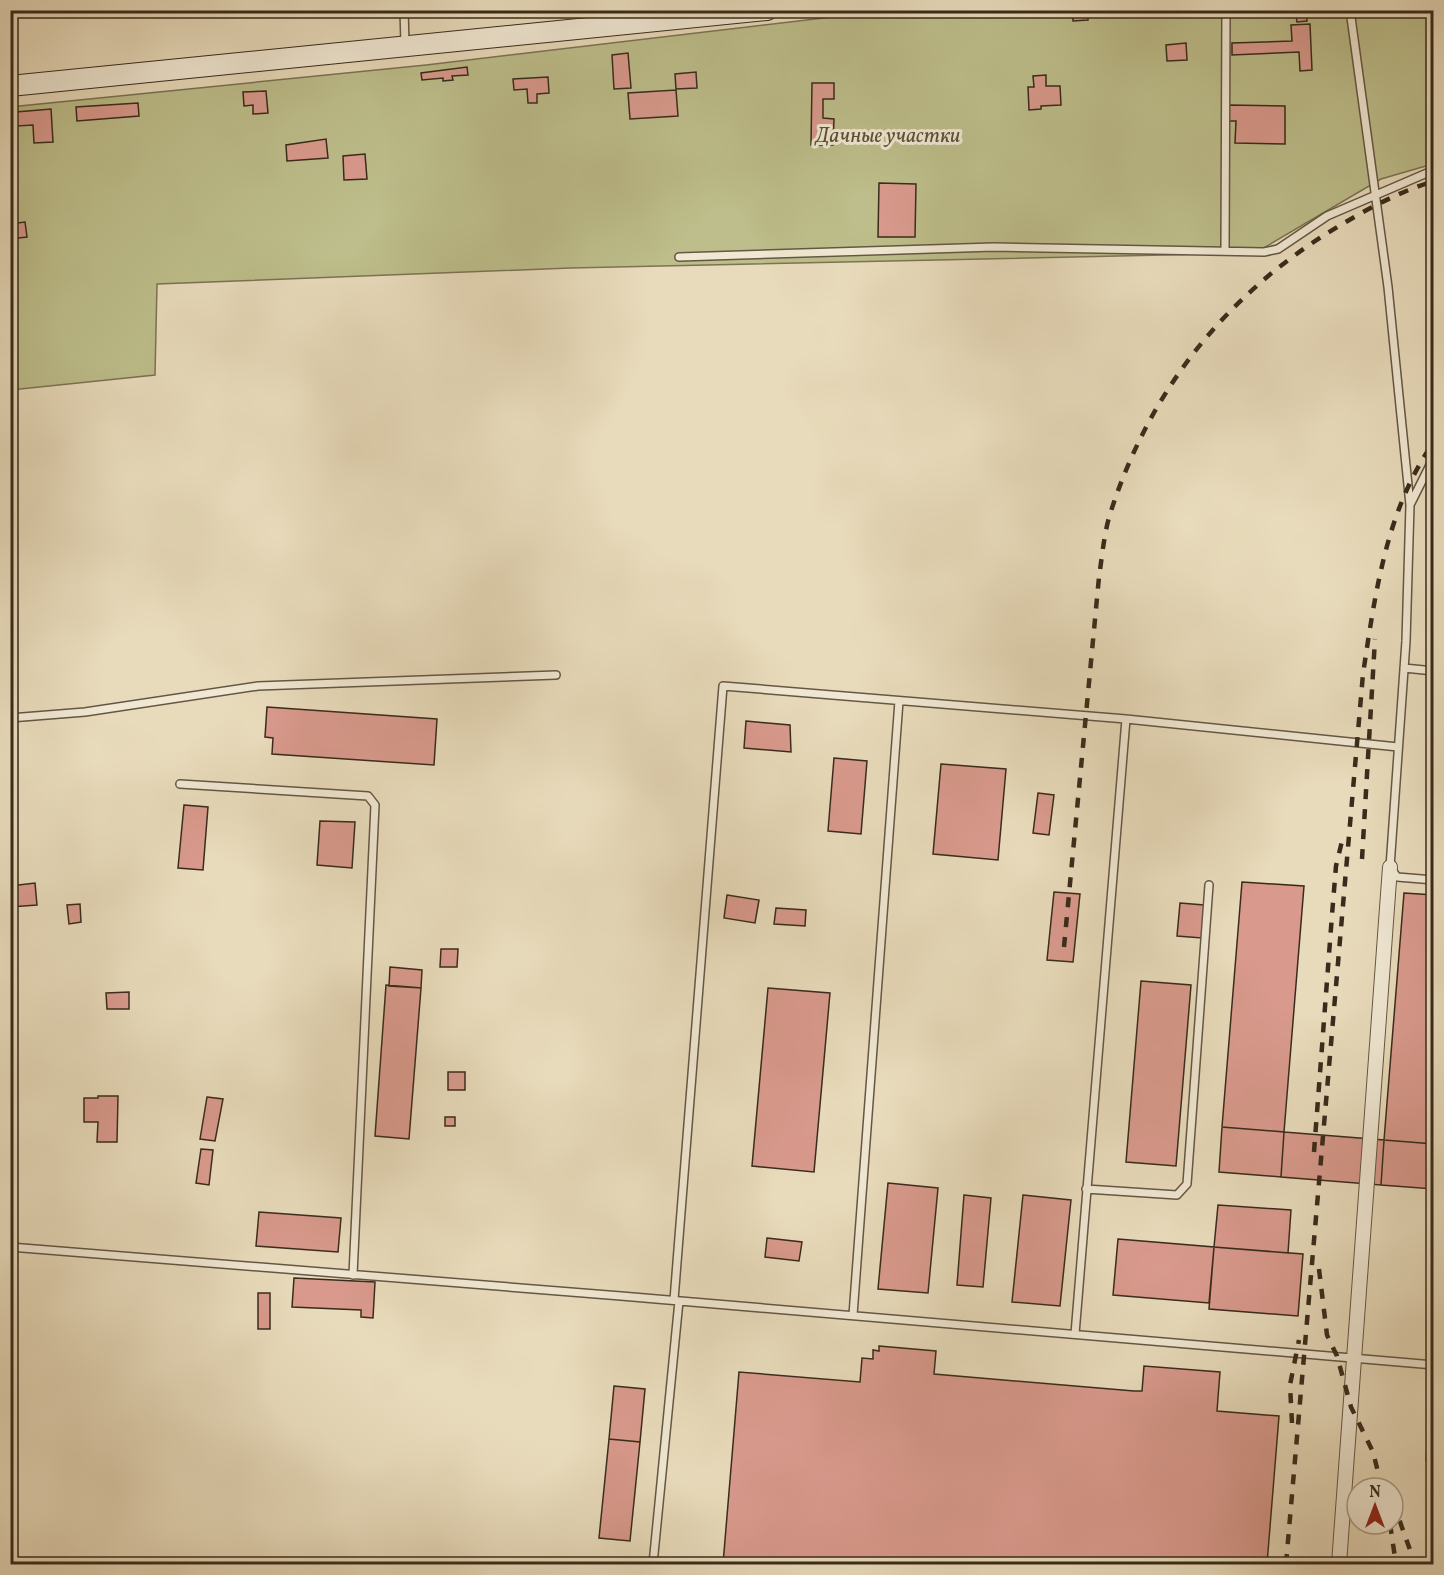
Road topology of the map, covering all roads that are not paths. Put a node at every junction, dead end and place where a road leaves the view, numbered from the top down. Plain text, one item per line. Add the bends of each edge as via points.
1 (404, 10) edge
2 (768, 10) edge
3 (1226, 10) edge
4 (1350, 10) edge
5 (405, 47) junction
6 (10, 86) edge
7 (1434, 170) edge
8 (1374, 195) junction
9 (1225, 251) junction
10 (679, 257) dead end
11 (1434, 457) edge
12 (1410, 505) junction
13 (1404, 668) junction
14 (1434, 671) edge
15 (556, 675) dead end
16 (899, 701) junction
17 (10, 718) edge
18 (1126, 719) junction
19 (1398, 747) junction
20 (180, 784) dead end
21 (1390, 867) junction
22 (1434, 880) edge
23 (1209, 885) dead end
24 (1086, 1189) junction
25 (10, 1247) edge
26 (353, 1275) junction
27 (676, 1301) junction
28 (853, 1315) junction
29 (1076, 1334) junction
30 (1353, 1358) junction
31 (1434, 1365) edge
32 (653, 1564) edge
33 (1339, 1564) edge

1 - 5 lane
2 - 5 main road
3 - 9 lane
4 - 8 lane
5 - 6 main road
7 - 8 lane
8 - 9 lane via 1327,216 1278,249
8 - 12 lane via 1388,287
9 - 10 lane via 994,247
11 - 12 lane
12 - 13 lane
13 - 14 lane
13 - 19 lane
15 - 17 lane via 258,686 85,712
16 - 18 lane
16 - 27 lane via 723,686
16 - 28 lane
18 - 19 lane
18 - 24 lane
19 - 21 lane
20 - 26 lane via 368,796 375,805
21 - 22 lane via 1397,877
21 - 30 street
23 - 24 lane via 1187,1184 1177,1195
24 - 29 lane
25 - 26 lane
26 - 27 lane
27 - 28 lane
27 - 32 lane
28 - 29 lane
29 - 30 lane
30 - 31 lane
30 - 33 street

